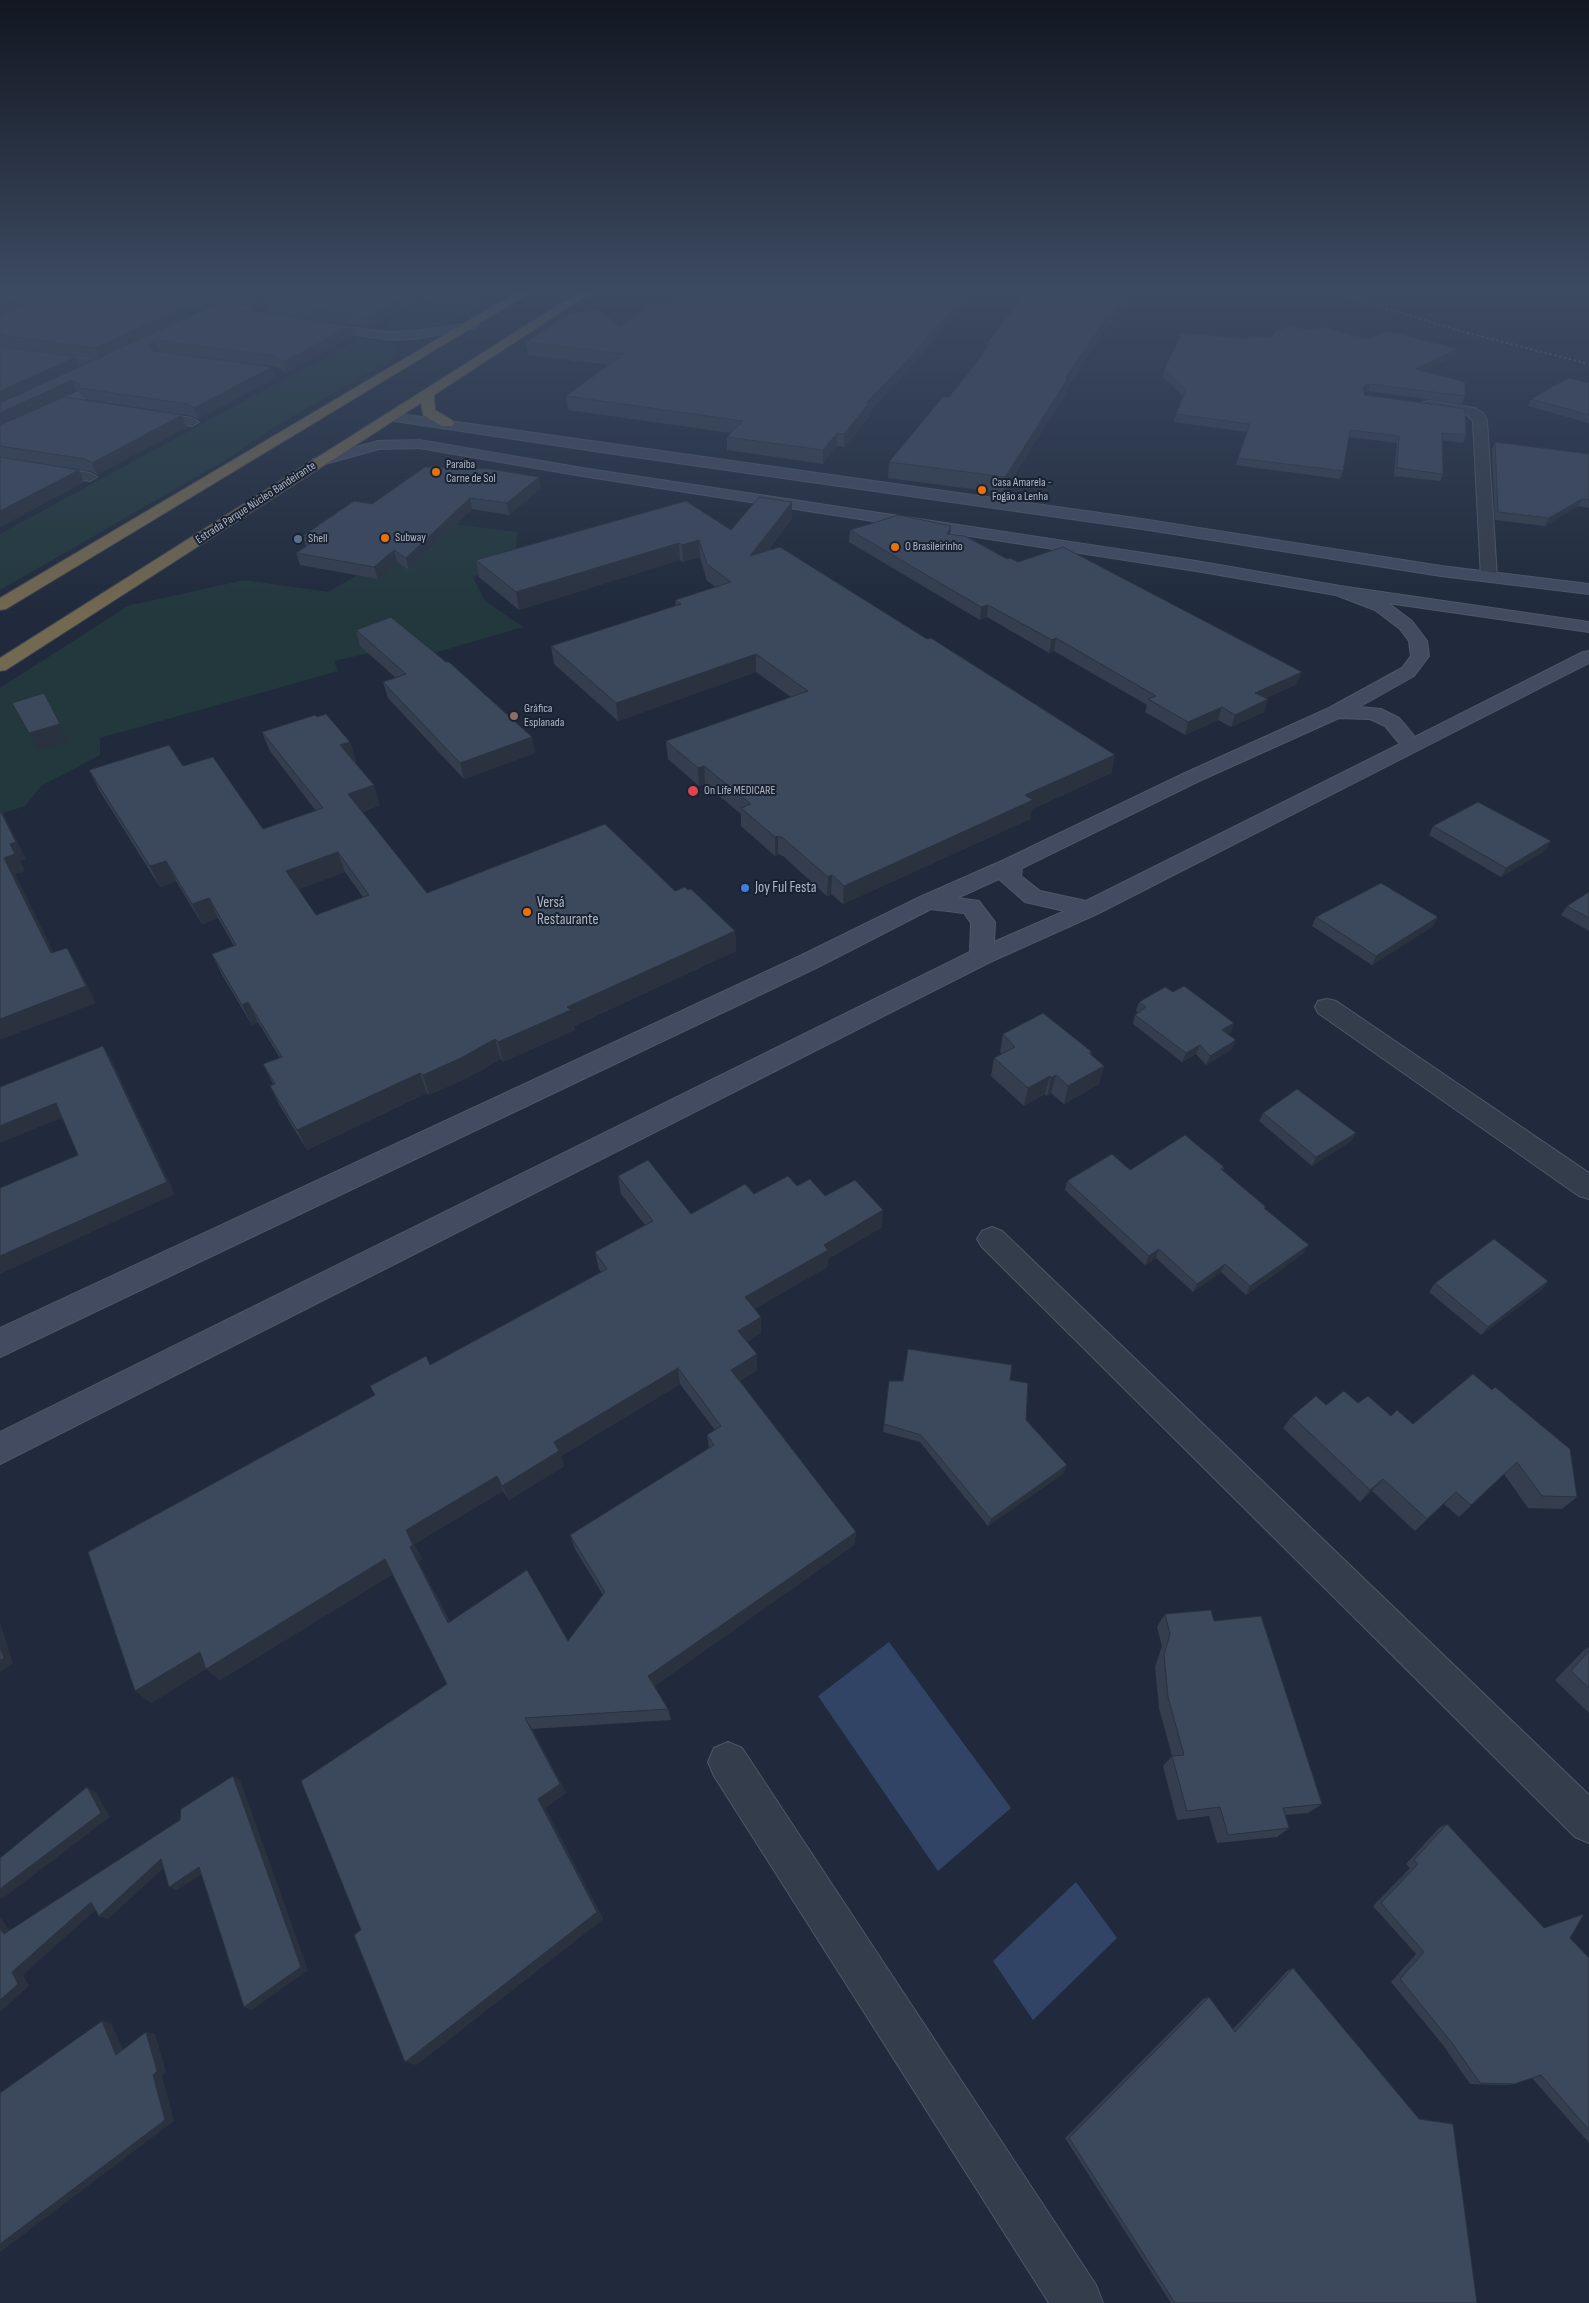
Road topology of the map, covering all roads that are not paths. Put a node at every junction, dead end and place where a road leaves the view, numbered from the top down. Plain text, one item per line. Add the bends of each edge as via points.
1 (71, 399) edge
2 (346, 399) edge
3 (420, 399) edge
4 (428, 399) edge
5 (66, 402) junction
6 (1414, 403) edge
7 (85, 406) edge
8 (134, 413) edge
9 (367, 414) dead end
10 (348, 415) dead end
11 (393, 417) junction
12 (192, 422) edge
13 (447, 423) junction
14 (303, 425) junction
15 (489, 432) junction
16 (0, 434) edge
17 (461, 452) junction
18 (0, 462) edge
19 (318, 462) junction
20 (90, 477) edge
21 (1142, 524) junction
22 (1203, 534) junction
23 (1116, 554) junction
24 (1196, 566) junction
25 (1489, 578) junction
26 (1589, 589) edge
27 (1340, 591) junction
28 (0, 605) edge
29 (1589, 626) edge
30 (1589, 656) edge
31 (0, 666) edge
32 (1336, 712) junction
33 (1413, 747) junction
34 (1012, 865) junction
35 (928, 902) junction
36 (1089, 909) junction
37 (982, 956) junction
38 (1328, 1007) dead end
39 (1589, 1188) edge
40 (992, 1239) dead end
41 (0, 1344) edge
42 (0, 1449) edge
43 (728, 1762) dead end
44 (1589, 1823) edge
45 (1078, 2303) edge

1 - 5 main road
2 - 14 highway
3 - 11 highway, Estrada Parque Núcleo Bandeirante
4 - 13 highway via 428,412
5 - 7 street
5 - 16 main road
6 - 25 street via 1470,411 1478,416
8 - 12 street
9 - 11 highway
10 - 14 highway
11 - 13 main road
11 - 19 highway, Estrada Parque Núcleo Bandeirante
13 - 15 main road
14 - 28 highway
15 - 17 main road via 466,441
15 - 21 main road
17 - 19 main road via 419,444 378,445
17 - 23 main road
18 - 20 street
19 - 31 highway, Estrada Parque Núcleo Bandeirante via 145,576
21 - 22 main road
21 - 23 main road via 1144,536 1141,544 1134,550
22 - 24 main road via 1182,550 1181,556
22 - 25 main road
23 - 24 main road
24 - 27 main road
25 - 26 main road
27 - 29 main road
27 - 32 main road via 1381,606 1395,615 1418,641 1420,656 1408,672
30 - 33 main road
32 - 33 main road via 1374,713 1392,722
32 - 34 main road via 1192,777
33 - 36 main road via 1263,819
34 - 35 main road
34 - 36 main road via 1010,878 1033,896
35 - 37 main road via 971,906 983,922
35 - 41 main road via 810,961
36 - 37 main road
37 - 42 main road
38 - 39 street
40 - 44 street
43 - 45 street

